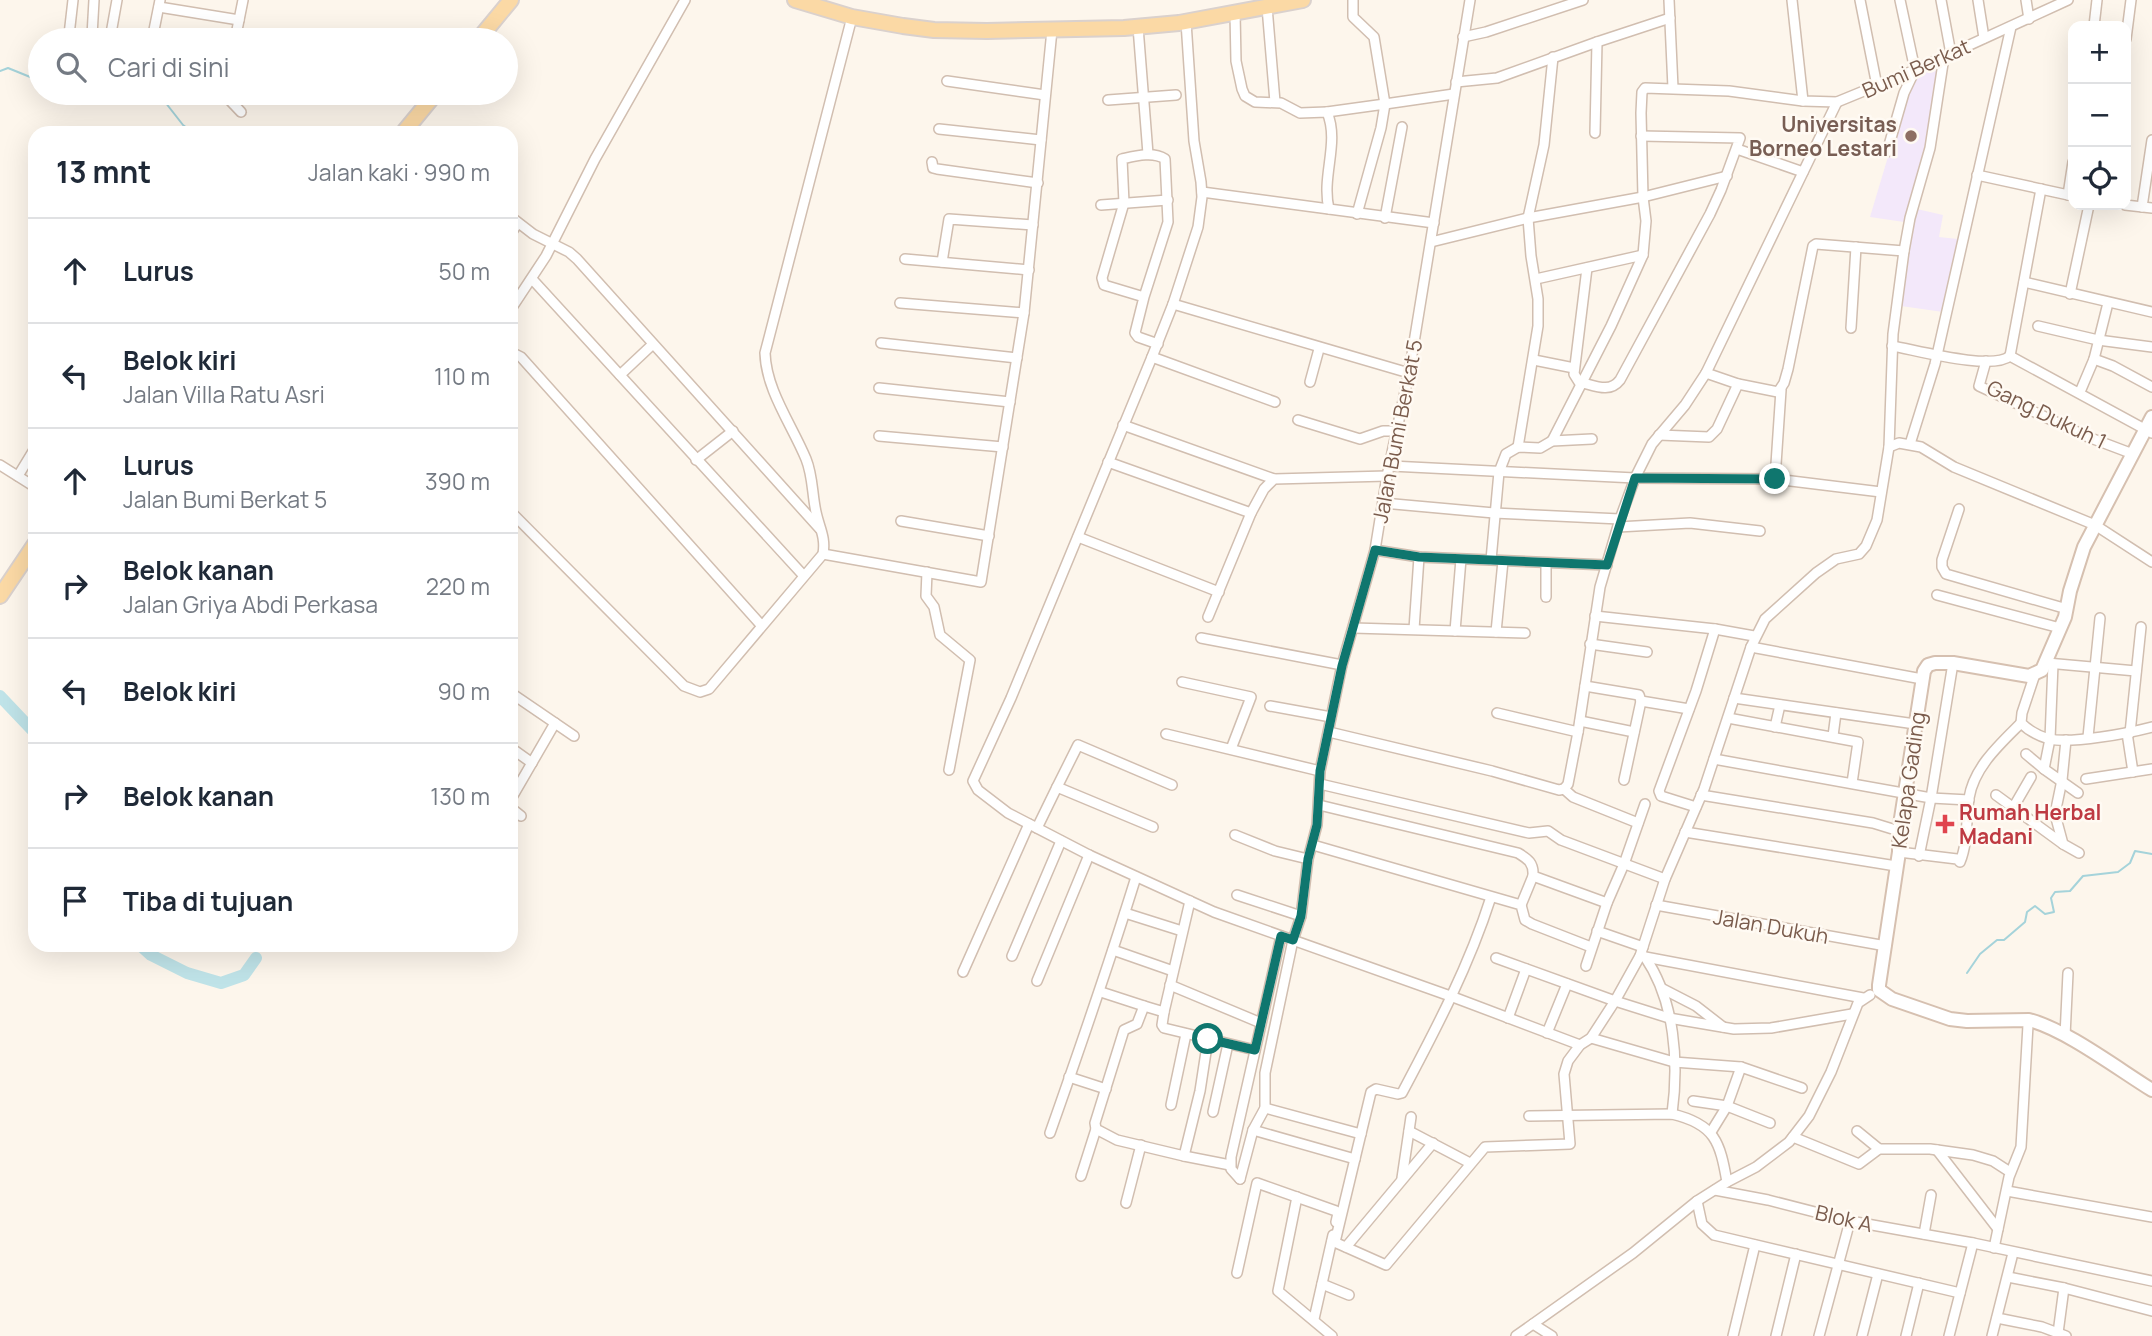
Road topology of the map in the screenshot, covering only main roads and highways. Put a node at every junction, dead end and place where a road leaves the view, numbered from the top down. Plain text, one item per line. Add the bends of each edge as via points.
1 (511, 0) edge
2 (795, 0) edge
3 (1304, 0) edge
4 (488, 28) edge
5 (426, 105) edge
6 (410, 126) edge
7 (28, 554) edge
8 (0, 596) edge

1 - 4 main road
2 - 3 main road via 852,18 934,30 1052,30 1186,22
5 - 6 main road
7 - 8 main road

